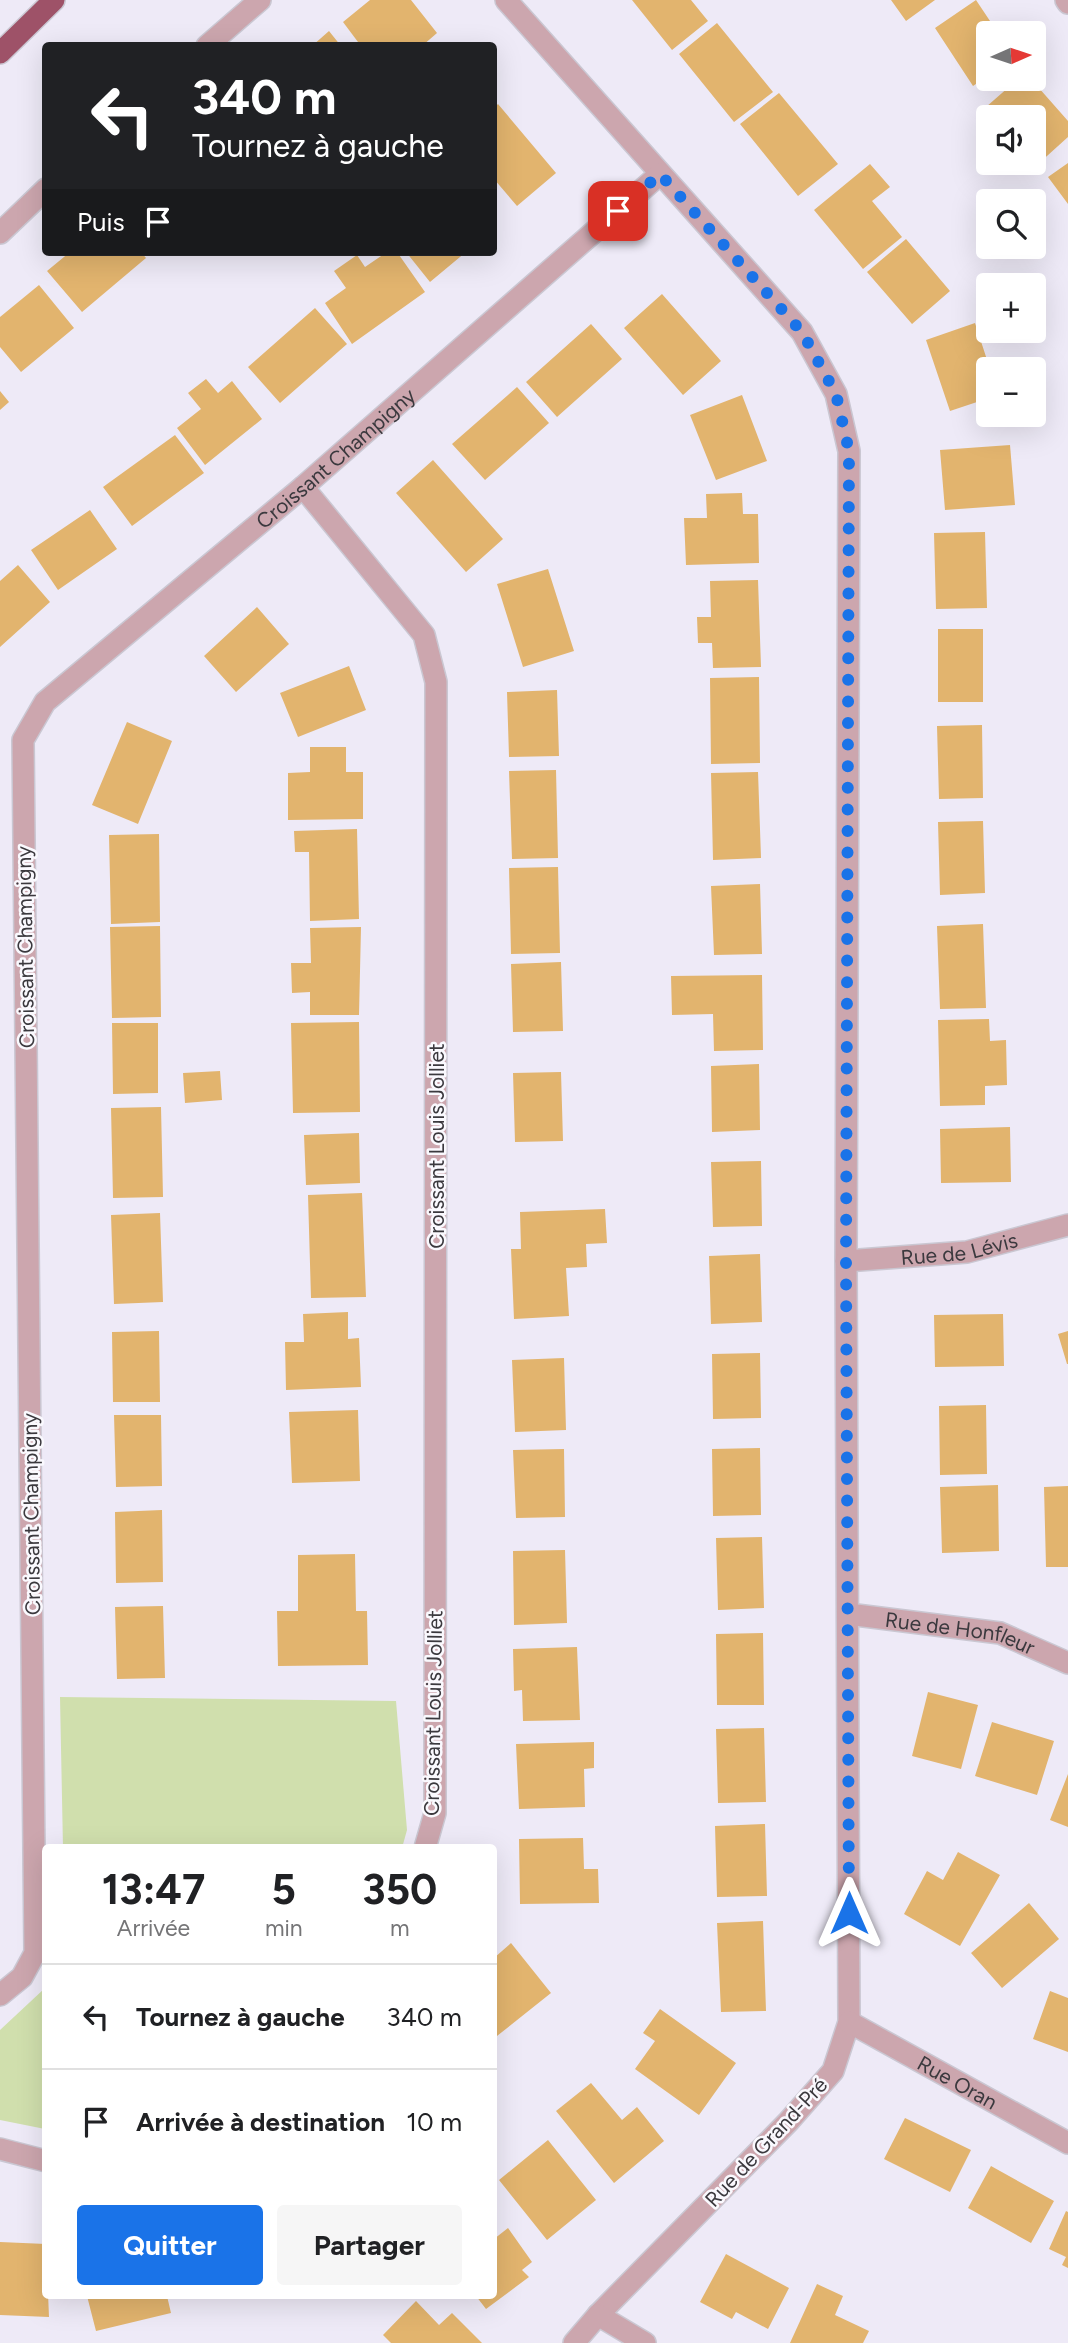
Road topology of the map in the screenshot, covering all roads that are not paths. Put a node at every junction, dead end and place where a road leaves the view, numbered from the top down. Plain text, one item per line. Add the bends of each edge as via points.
1 (54, 0) edge
2 (260, 0) edge
3 (506, 0) edge
4 (212, 42) edge
5 (0, 52) edge
6 (660, 174) junction
7 (42, 194) edge
8 (0, 233) edge
9 (303, 487) junction
10 (1068, 1225) edge
11 (846, 1261) junction
12 (848, 1614) junction
13 (1068, 1663) edge
14 (426, 1844) edge
15 (0, 1995) edge
16 (849, 2022) junction
17 (1068, 2143) edge
18 (0, 2149) edge
19 (42, 2160) edge
20 (598, 2315) junction
21 (574, 2343) edge
22 (645, 2343) edge

1 - 5 highway
2 - 4 street
3 - 6 street, Rue de Grand-Pré
6 - 9 street, Croissant Champigny
6 - 11 street, Rue de Grand-Pré via 802,332 836,394 849,451
7 - 8 street
9 - 14 street, Croissant Louis Jolliet via 424,635 436,682 435,1813
9 - 15 street, Croissant Champigny via 45,702 23,740 35,1954 22,1977
10 - 11 street, Rue de Lévis via 967,1252
11 - 12 street, Rue de Grand-Pré
12 - 13 street, Rue de Honfleur via 1000,1633
12 - 16 street, Rue de Grand-Pré
16 - 17 street, Rue Oran
16 - 20 street, Rue de Grand-Pré via 833,2071
18 - 19 street
20 - 21 street, Rue de Grand-Pré
20 - 22 street

